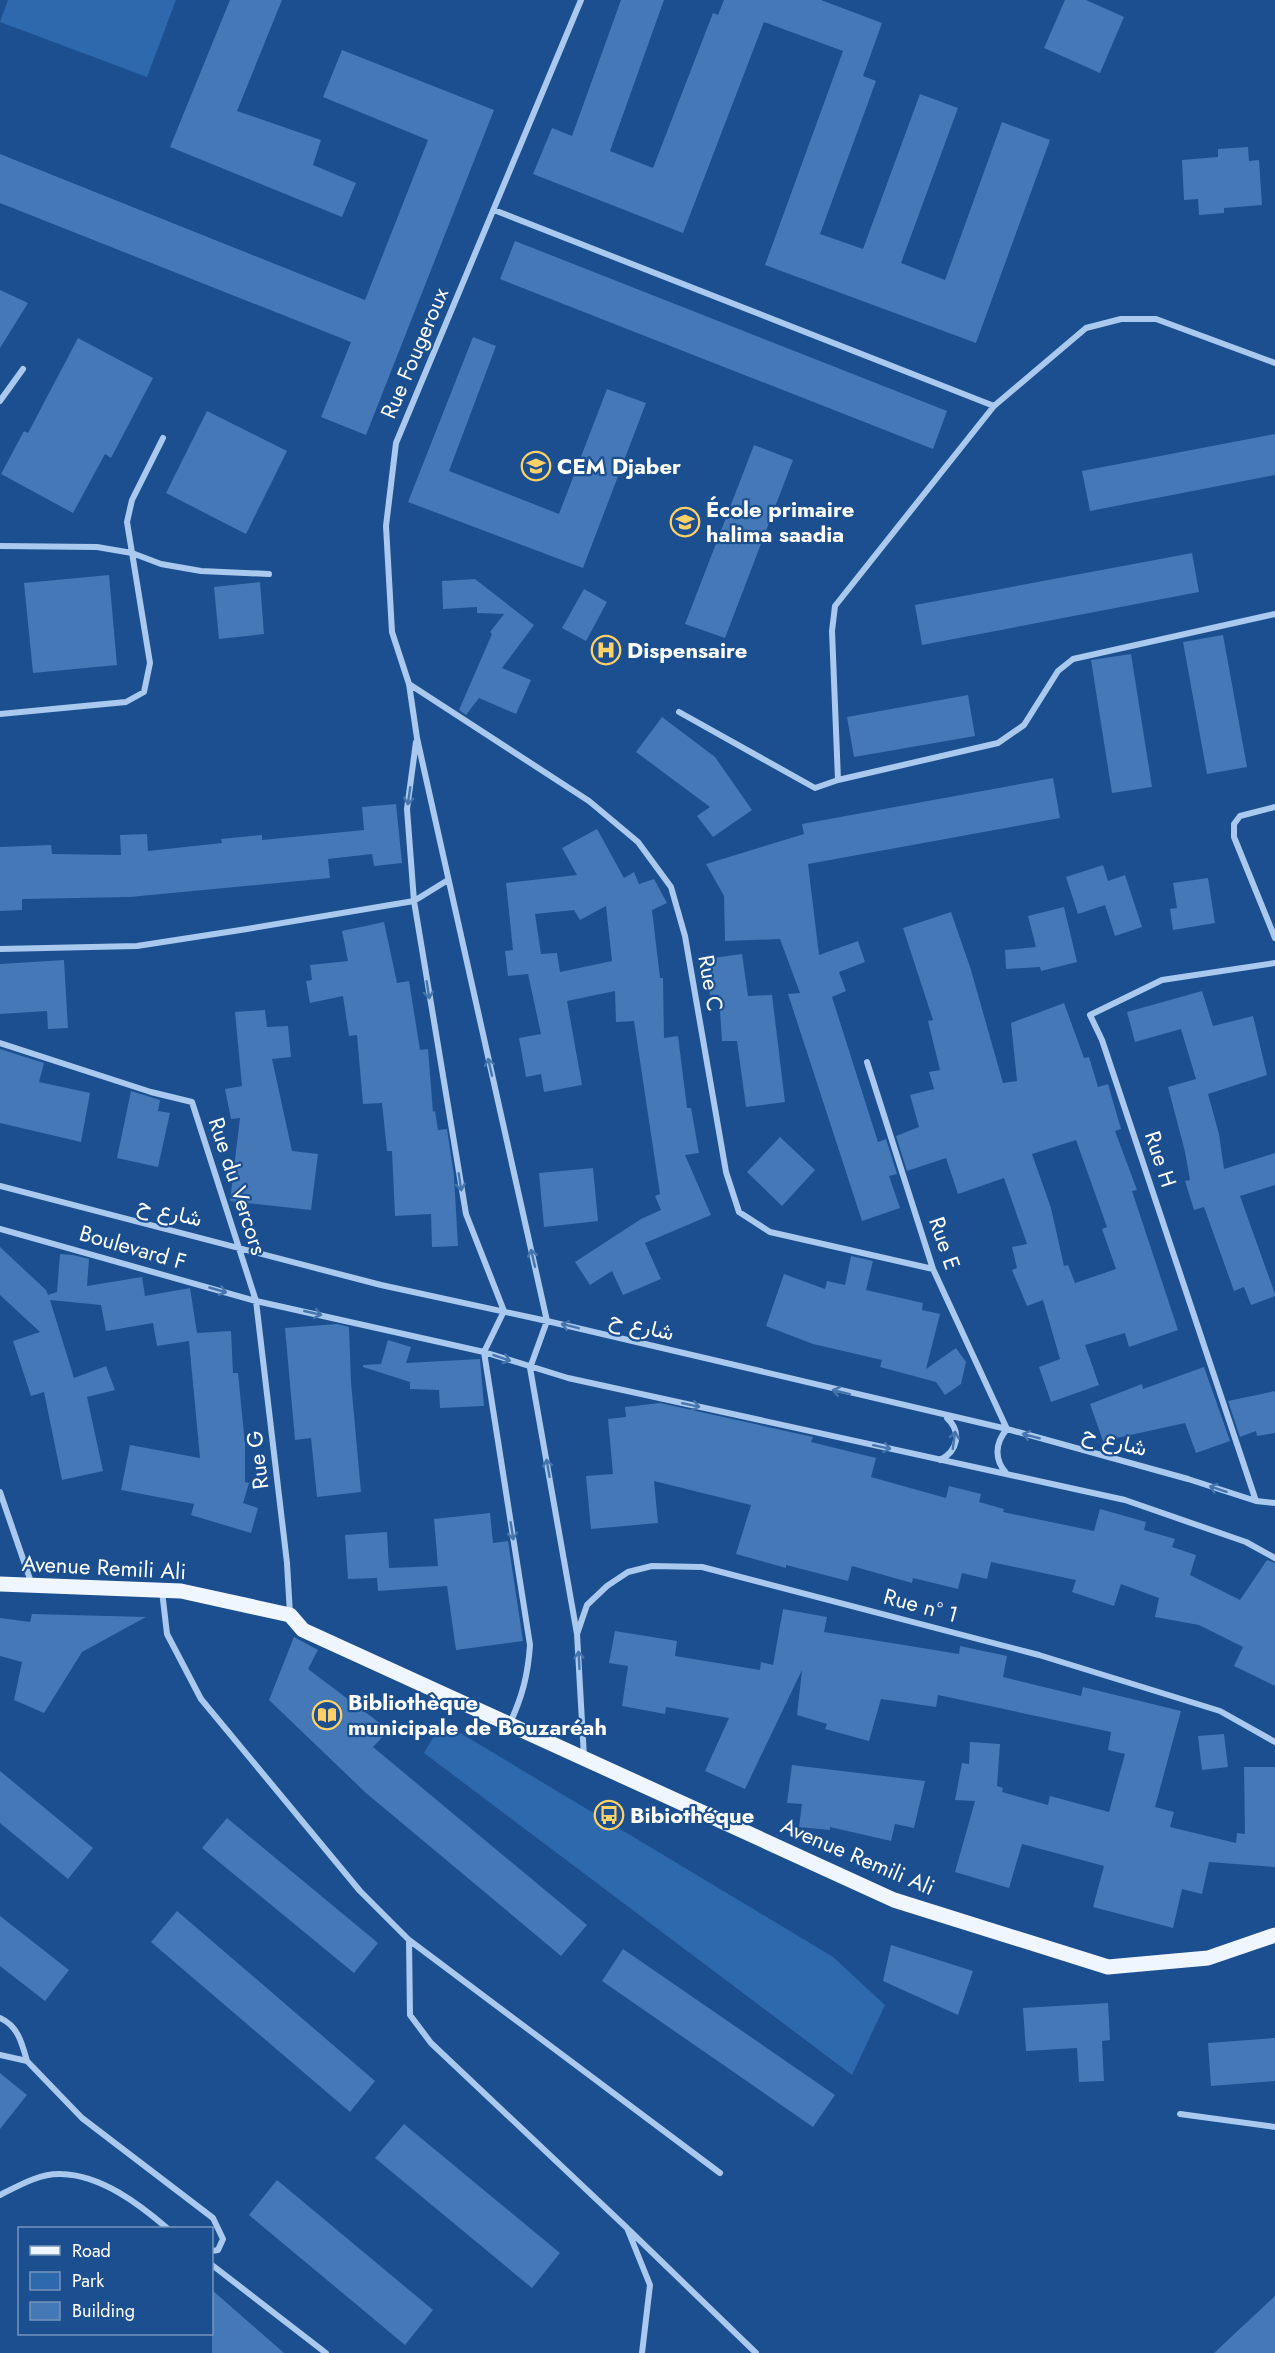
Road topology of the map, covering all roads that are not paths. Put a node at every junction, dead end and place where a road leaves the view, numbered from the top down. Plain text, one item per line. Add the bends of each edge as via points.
1 (581, 0) edge
2 (494, 210) junction
3 (1275, 363) edge
4 (23, 369) dead end
5 (0, 401) edge
6 (994, 406) junction
7 (163, 438) dead end
8 (0, 546) edge
9 (132, 553) junction
10 (269, 574) dead end
11 (1275, 614) edge
12 (410, 684) junction
13 (679, 712) dead end
14 (0, 714) edge
15 (417, 738) junction
16 (838, 780) junction
17 (1275, 807) edge
18 (448, 880) junction
19 (414, 901) junction
20 (1275, 938) edge
21 (0, 949) edge
22 (1275, 963) edge
23 (0, 1042) edge
24 (867, 1062) dead end
25 (0, 1186) edge
26 (0, 1229) edge
27 (238, 1247) junction
28 (933, 1269) junction
29 (256, 1301) junction
30 (504, 1311) junction
31 (547, 1321) junction
32 (484, 1352) junction
33 (530, 1368) junction
34 (946, 1417) junction
35 (1007, 1429) junction
36 (939, 1460) junction
37 (1006, 1474) junction
38 (0, 1492) edge
39 (1256, 1501) junction
40 (1275, 1503) edge
41 (1275, 1558) edge
42 (0, 1584) edge
43 (32, 1586) junction
44 (162, 1590) junction
45 (290, 1615) junction
46 (577, 1634) junction
47 (509, 1725) junction
48 (1275, 1742) edge
49 (584, 1760) junction
50 (1275, 1935) edge
51 (409, 1940) junction
52 (0, 2018) edge
53 (0, 2055) edge
54 (27, 2061) junction
55 (1180, 2114) dead end
56 (1275, 2127) edge
57 (720, 2173) dead end
58 (0, 2195) edge
59 (164, 2227) edge
60 (627, 2228) junction
61 (213, 2251) edge
62 (213, 2266) edge
63 (326, 2353) edge
64 (642, 2353) edge
65 (756, 2353) edge

1 - 2 street, Rue Fougeroux
2 - 6 street
2 - 12 street, Rue Fougeroux via 396,443 386,526 392,632
3 - 6 street via 1156,319 1121,319 1086,328
4 - 5 street
6 - 16 street via 835,606 832,631
7 - 9 street via 132,500 127,522
8 - 9 street via 97,547
9 - 10 street via 161,564 201,571
9 - 14 street via 150,663 144,692 126,702
11 - 16 street via 1073,659 1058,671 1024,725 998,743
12 - 15 street, Rue Fougeroux
12 - 28 street, Rue C via 589,801 638,842 671,887 684,936 726,1172 739,1212 770,1232
13 - 16 street via 815,788
15 - 18 street
15 -> 19 street via 407,809
17 - 20 street via 1240,816 1234,824 1234,837
18 - 19 street
31 -> 18 street
19 - 21 street via 137,946
19 -> 30 street via 466,1214
22 - 39 street, Rue H via 1162,980 1090,1015 1102,1040
23 - 27 street, Rue du Vercors via 192,1102
24 - 28 street, Rue E
25 - 27 street, شارع ح
26 -> 29 street, Boulevard F
27 - 29 street, Rue du Vercors
27 - 30 street, شارع ح via 381,1285
28 - 35 street, Rue E
29 -> 32 street, Boulevard F
29 - 45 street, Rue G
30 - 31 street, شارع ح
30 - 32 street
31 - 33 street
34 -> 31 street, شارع ح
32 -> 33 street, Boulevard F
32 -> 47 street via 530,1645 522,1697
33 -> 36 street, Boulevard F
46 -> 33 street
34 - 35 street, شارع ح
36 -> 34 street via 952,1451 957,1437
35 - 37 street via 997,1448
39 -> 35 street, شارع ح
36 - 37 street, Boulevard F
37 - 41 street, Boulevard F via 1125,1500 1246,1542
38 - 43 street
39 - 40 street, شارع ح
42 - 43 main road, Avenue Remili Ali
43 - 44 main road, Avenue Remili Ali
44 - 45 main road, Avenue Remili Ali
44 - 51 street via 167,1634 201,1699 360,1890
45 - 47 main road, Avenue Remili Ali via 303,1630
46 - 48 street, Rue n° 1 via 587,1605 628,1572 652,1566 702,1567 1039,1655 1220,1711
49 -> 46 street
47 - 49 main road, Avenue Remili Ali
49 - 50 main road, Avenue Remili Ali via 894,1900 1108,1967 1208,1958
51 - 57 street
51 - 60 street via 410,2015 431,2043
52 - 54 street via 8,2021 20,2037
53 - 54 street
54 - 61 street via 82,2118 213,2218 223,2239 218,2250
55 - 56 street
58 - 59 street via 27,2181 60,2174 87,2178 112,2188
60 - 64 street via 650,2286
60 - 65 street
62 - 63 street

